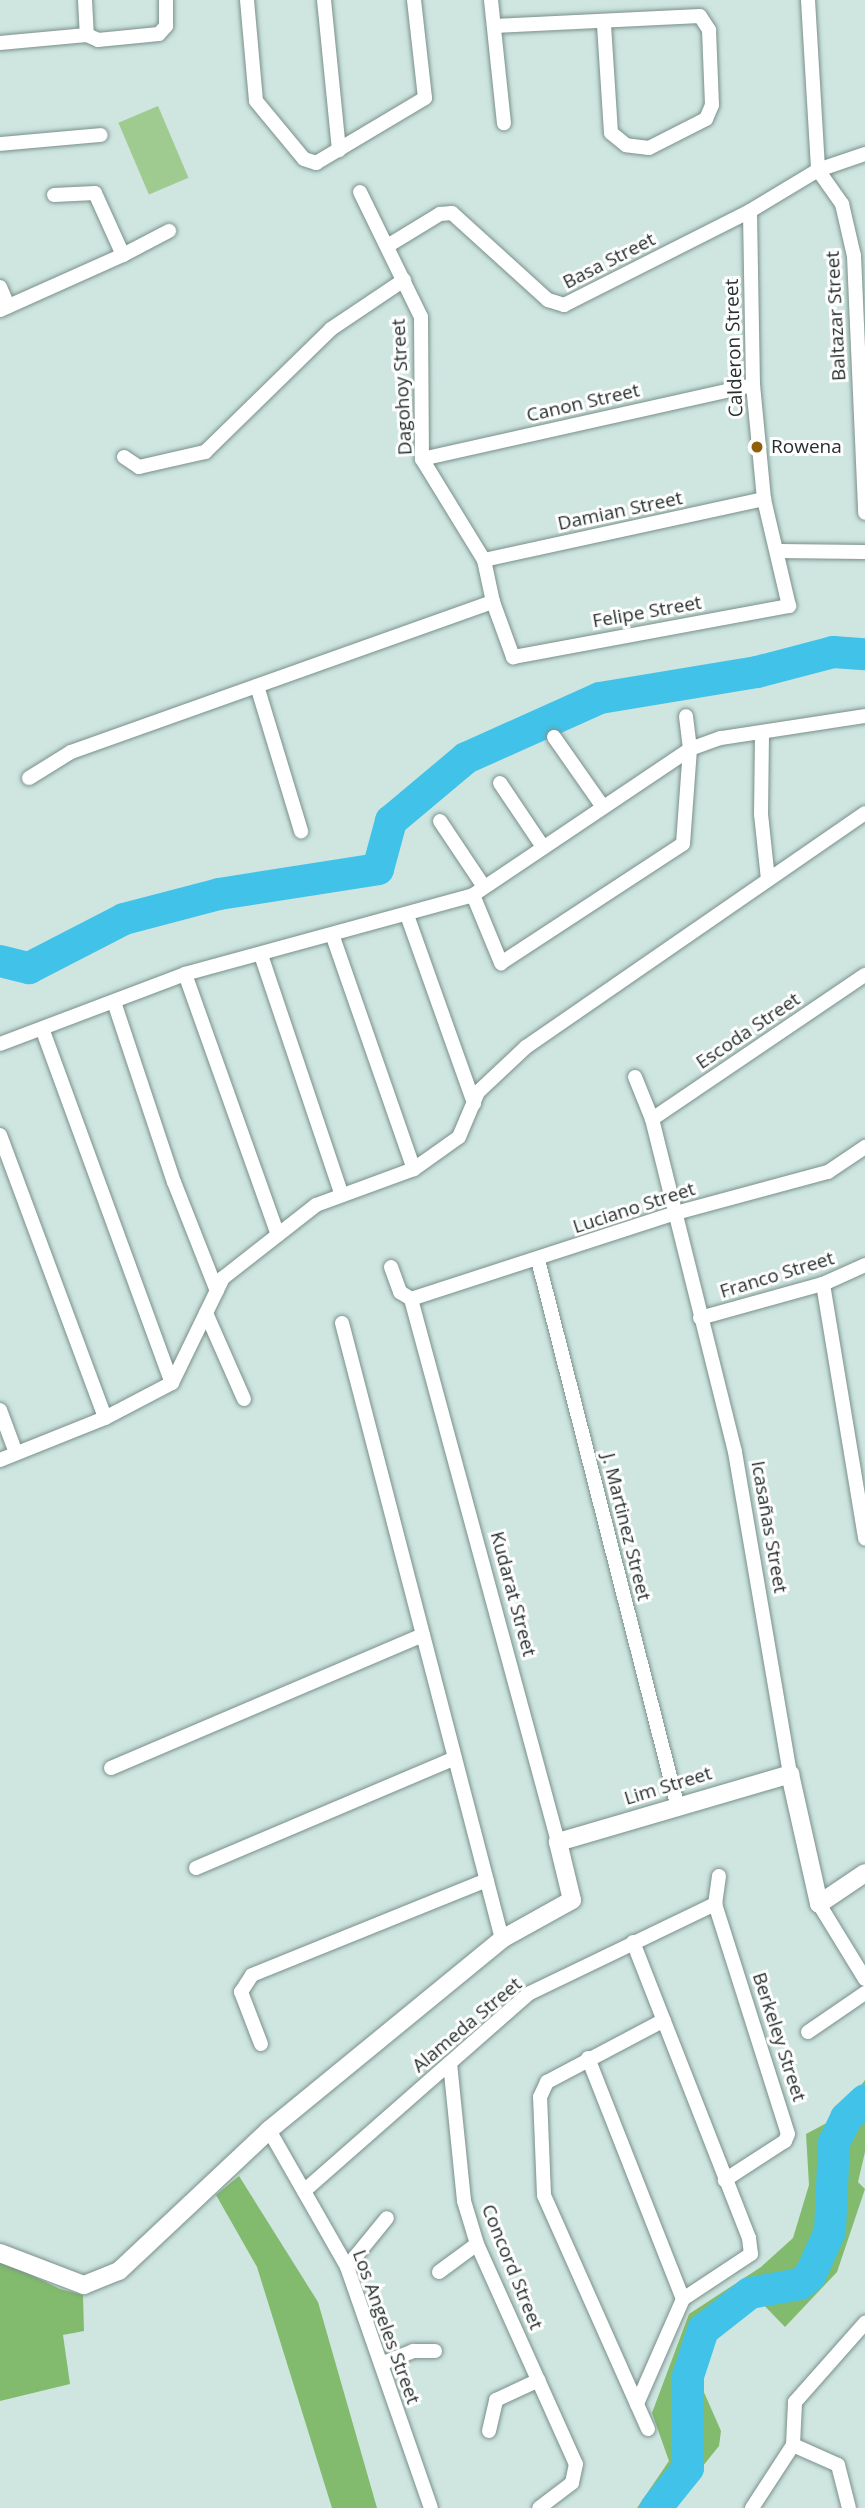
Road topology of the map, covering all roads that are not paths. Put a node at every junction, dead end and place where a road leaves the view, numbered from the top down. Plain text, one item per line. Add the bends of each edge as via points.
1 (85, 0) edge
2 (166, 0) edge
3 (247, 0) edge
4 (324, 0) edge
5 (414, 0) edge
6 (491, 0) edge
7 (808, 0) edge
8 (604, 24) junction
9 (494, 26) junction
10 (87, 35) junction
11 (0, 43) edge
12 (504, 123) dead end
13 (101, 135) dead end
14 (0, 144) edge
15 (339, 150) junction
16 (865, 154) edge
17 (818, 170) junction
18 (360, 192) dead end
19 (54, 195) dead end
20 (750, 211) junction
21 (169, 230) dead end
22 (389, 245) junction
23 (123, 255) junction
24 (407, 285) junction
25 (0, 287) edge
26 (4, 308) edge
27 (753, 385) junction
28 (124, 457) dead end
29 (422, 459) junction
30 (764, 499) junction
31 (865, 513) edge
32 (779, 551) junction
33 (865, 552) edge
34 (484, 560) junction
35 (493, 603) junction
36 (789, 606) joint
37 (513, 657) joint
38 (257, 686) junction
39 (686, 716) dead end
40 (865, 716) edge
41 (762, 734) junction
42 (554, 737) dead end
43 (690, 749) junction
44 (29, 778) dead end
45 (500, 783) dead end
46 (603, 807) junction
47 (865, 813) edge
48 (440, 821) dead end
49 (301, 831) dead end
50 (543, 847) junction
51 (768, 880) junction
52 (479, 891) junction
53 (407, 915) junction
54 (333, 937) junction
55 (261, 955) junction
56 (185, 974) junction
57 (865, 975) edge
58 (114, 1002) junction
59 (43, 1031) junction
60 (0, 1044) edge
61 (635, 1077) dead end
62 (474, 1103) junction
63 (652, 1119) junction
64 (0, 1135) edge
65 (865, 1146) edge
66 (414, 1169) junction
67 (342, 1195) junction
68 (672, 1214) junction
69 (278, 1235) junction
70 (538, 1260) junction
71 (865, 1265) edge
72 (391, 1267) dead end
73 (822, 1284) junction
74 (217, 1291) junction
75 (411, 1300) junction
76 (206, 1313) junction
77 (700, 1318) junction
78 (342, 1323) dead end
79 (172, 1383) junction
80 (244, 1399) dead end
81 (0, 1410) edge
82 (104, 1418) junction
83 (16, 1453) junction
84 (0, 1460) edge
85 (865, 1539) edge
86 (423, 1635) junction
87 (455, 1758) junction
88 (111, 1768) dead end
89 (790, 1774) junction
90 (677, 1804) junction
91 (558, 1842) junction
92 (196, 1868) dead end
93 (865, 1873) edge
94 (719, 1876) dead end
95 (487, 1880) junction
96 (715, 1904) junction
97 (819, 1904) junction
98 (502, 1940) junction
99 (633, 1942) junction
100 (865, 1979) edge
101 (865, 1993) edge
102 (664, 2020) junction
103 (808, 2032) dead end
104 (261, 2043) dead end
105 (588, 2058) junction
106 (450, 2063) junction
107 (269, 2130) junction
108 (725, 2180) junction
109 (304, 2191) junction
110 (387, 2218) dead end
111 (477, 2244) junction
112 (0, 2253) edge
113 (347, 2267) junction
114 (439, 2272) dead end
115 (683, 2299) junction
116 (865, 2323) edge
117 (435, 2351) dead end
118 (382, 2364) junction
119 (539, 2380) junction
120 (637, 2404) junction
121 (648, 2429) dead end
122 (489, 2431) dead end
123 (793, 2445) junction
124 (431, 2508) edge
125 (539, 2508) edge
126 (752, 2508) edge
127 (849, 2508) edge

1 - 10 street
2 - 10 street via 166,26 159,34 99,40
3 - 15 street via 256,101 304,159 316,163
4 - 15 street
5 - 15 street via 425,98
6 - 9 street
7 - 17 street
8 - 8 street via 611,132 626,145 649,148 706,118 712,105 709,30 701,16
8 - 9 street
9 - 12 street
10 - 11 street
13 - 14 street
16 - 17 street, Basa Street
17 - 20 street, Basa Street
17 - 31 street, Baltazar Street via 842,204 854,256
18 - 22 street, Dagohoy Street
19 - 23 street via 95,193
20 - 22 street, Basa Street via 564,305 548,300 452,213 440,214
20 - 27 street, Calderon Street
21 - 23 street
22 - 24 street, Dagohoy Street
23 - 26 street
24 - 28 street via 331,329 205,453 139,467
24 - 29 street, Dagohoy Street via 421,317
25 - 26 street
27 - 29 street, Canon Street
27 - 30 street, Calderon Street
29 - 34 street, Dagohoy Street
30 - 32 street, Calderon Street
30 - 34 street, Damian Street
32 - 33 street
32 - 36 street, Calderon Street
34 - 35 street, Dagohoy Street
35 - 37 street, Dagohoy Street
35 - 38 street
36 - 37 street, Felipe Street
38 - 44 street via 71,752
38 - 49 street
39 - 43 street
40 - 41 street
41 - 43 street via 721,738
41 - 51 street via 761,814
42 - 46 street
43 - 46 street
43 - 52 street via 683,844 501,963
45 - 50 street
46 - 50 street
47 - 51 street
48 - 52 street
50 - 52 street
51 - 62 street via 526,1047 478,1092
52 - 53 street
53 - 54 street
53 - 62 street
54 - 55 street
54 - 66 street
55 - 56 street
55 - 67 street
56 - 58 street
56 - 69 street
57 - 63 street, Escoda Street
58 - 59 street
58 - 74 street via 174,1182
59 - 60 street
59 - 79 street
61 - 63 street, Icasañas Street
62 - 66 street via 459,1137
63 - 68 street, Icasañas Street
64 - 82 street
65 - 68 street, Luciano Street via 828,1172
66 - 67 street
67 - 69 street via 316,1205
68 - 70 street, Luciano Street
68 - 77 street, Icasañas Street
69 - 74 street via 223,1278
70 - 75 street, Luciano Street
70 - 90 street, J. Martinez Street
71 - 73 street, Franco Street
72 - 75 street, Kudarat Street via 400,1292
73 - 77 street, Franco Street
73 - 85 street
74 - 76 street
75 - 91 street, Kudarat Street
76 - 79 street
76 - 80 street
77 - 89 street, Icasañas Street via 735,1451
78 - 86 street
79 - 82 street
81 - 83 street
82 - 83 street
83 - 84 street
86 - 87 street
86 - 88 street
87 - 92 street
87 - 95 street
89 - 90 street, Lim Street
89 - 97 street, Icasañas Street
90 - 91 street, Lim Street
91 - 98 street, Kudarat Street via 572,1900
93 - 97 street
94 - 96 street, Berkeley Street
95 - 98 street
95 - 104 street via 252,1975 241,1992
96 - 99 street, Alameda Street
96 - 108 street, Berkeley Street via 788,2133 785,2141
97 - 100 street, Icasañas Street
98 - 107 street
99 - 102 street
99 - 106 street, Alameda Street via 528,1994
101 - 103 street
102 - 105 street
102 - 108 street
105 - 115 street
105 - 120 street via 542,2088 544,2195
106 - 109 street, Alameda Street
106 - 111 street, Concord Street via 464,2201
107 - 109 street, Los Angeles Street
107 - 112 street via 118,2271 101,2281 67,2281
108 - 115 street via 751,2254
109 - 113 street, Los Angeles Street
110 - 113 street
111 - 114 street
111 - 119 street, Concord Street
113 - 118 street, Los Angeles Street
115 - 120 street
116 - 123 street via 795,2402
117 - 118 street via 413,2351
118 - 124 street, Los Angeles Street
119 - 122 street via 496,2400
119 - 125 street, Concord Street via 577,2475
120 - 121 street
123 - 126 street
123 - 127 street via 838,2465

